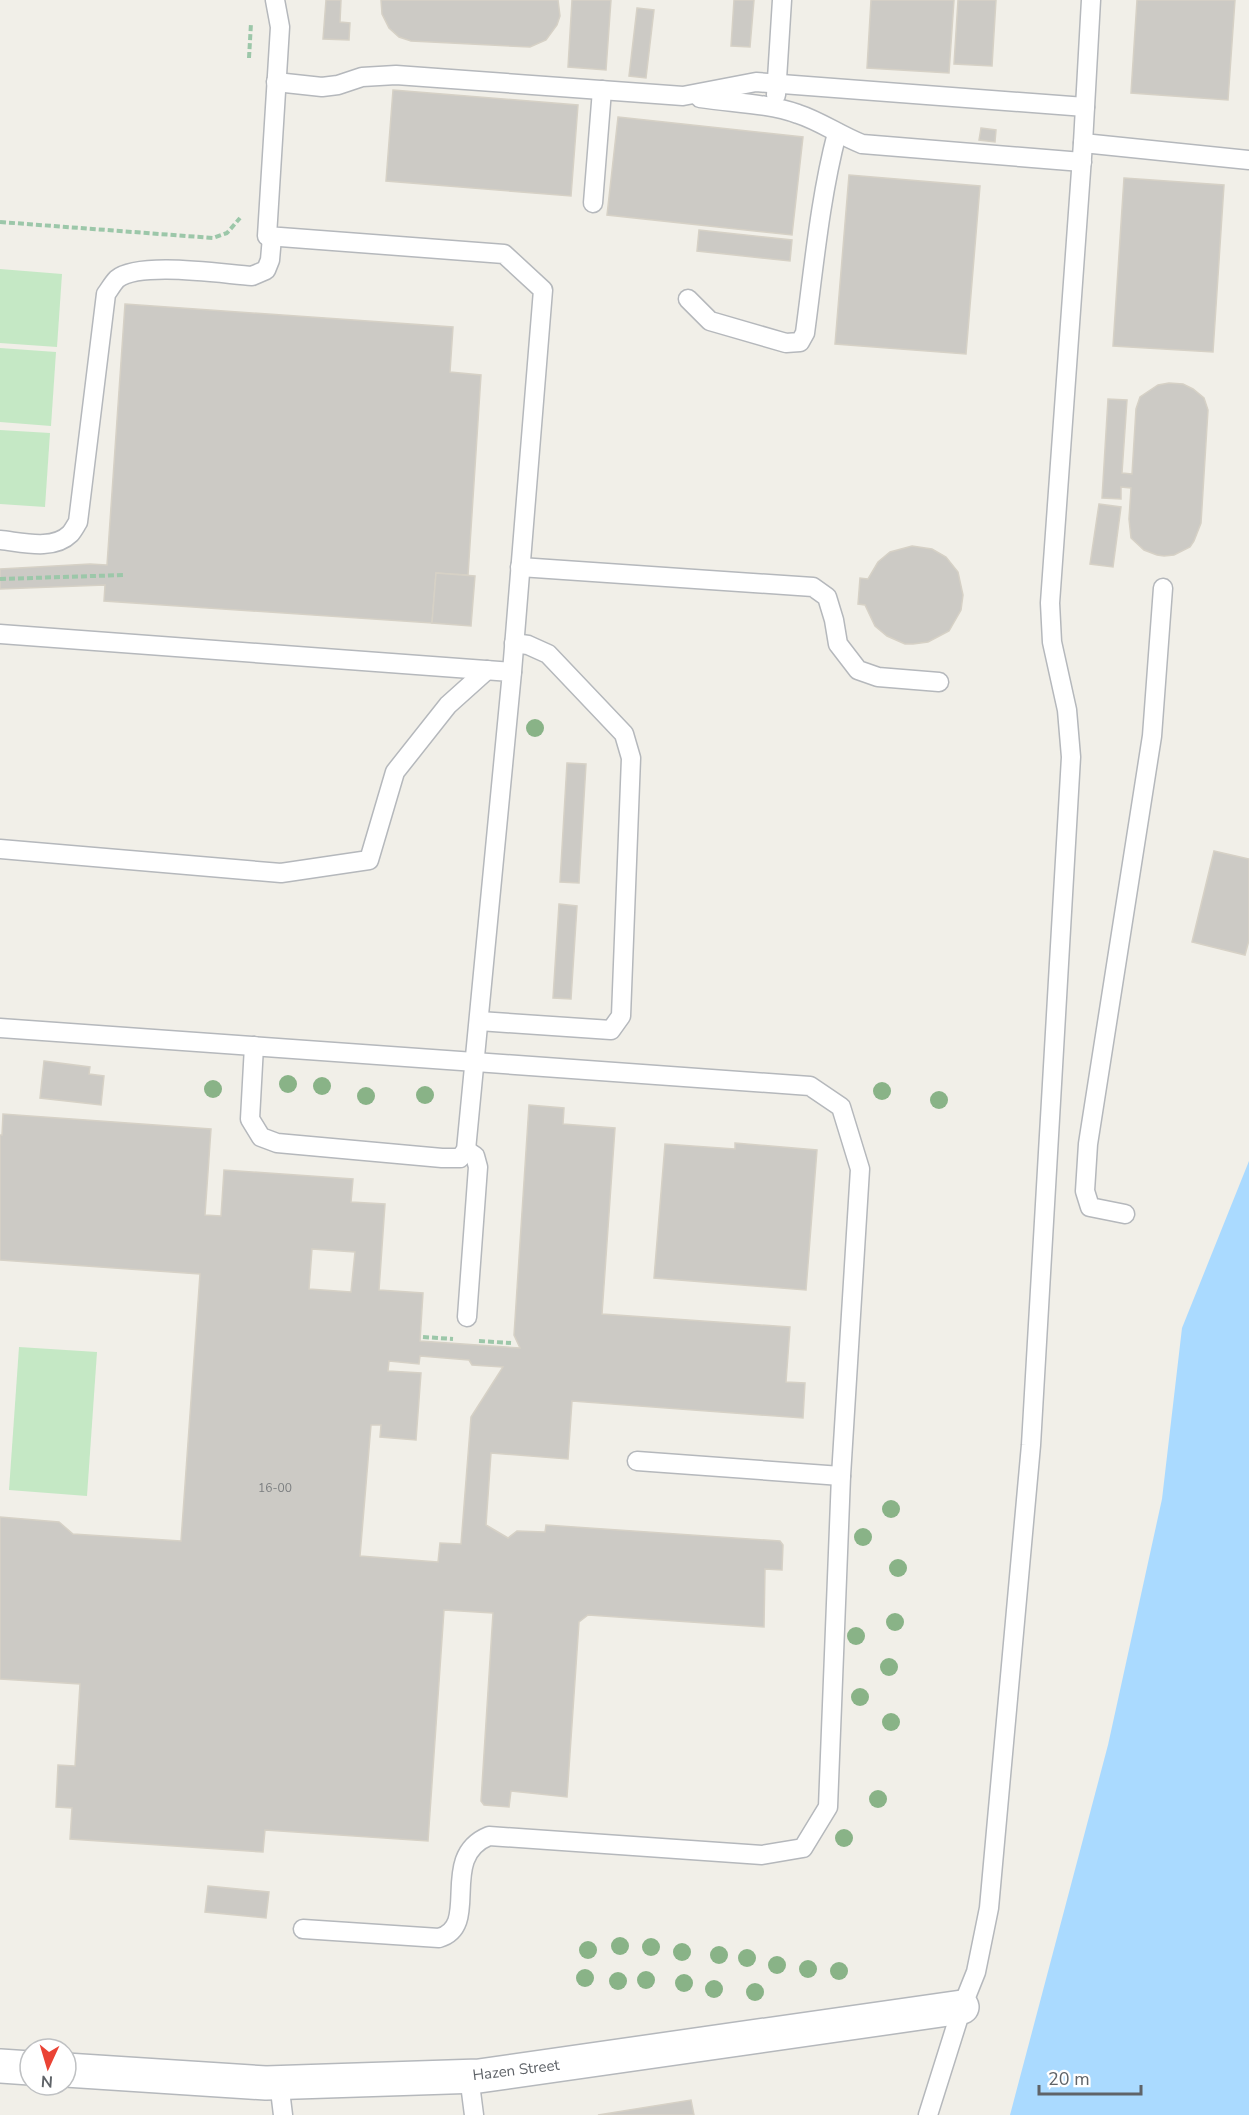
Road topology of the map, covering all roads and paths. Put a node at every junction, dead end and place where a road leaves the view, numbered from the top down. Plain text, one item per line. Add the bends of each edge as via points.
1 (274, 0) edge
2 (782, 0) edge
3 (1091, 0) edge
4 (249, 12) dead end
5 (248, 70) dead end
6 (276, 82) junction
7 (777, 83) junction
8 (602, 90) junction
9 (683, 96) junction
10 (1085, 107) junction
11 (774, 109) junction
12 (837, 133) junction
13 (1083, 143) junction
14 (1249, 160) edge
15 (1082, 162) junction
16 (593, 203) dead end
17 (240, 208) dead end
18 (0, 222) edge
19 (272, 237) junction
20 (688, 299) dead end
21 (0, 540) edge
22 (520, 567) junction
23 (125, 575) dead end
24 (0, 579) edge
25 (1163, 588) dead end
26 (0, 634) edge
27 (514, 642) junction
28 (487, 670) junction
29 (512, 672) junction
30 (939, 682) dead end
31 (0, 849) edge
32 (478, 1022) junction
33 (0, 1028) edge
34 (254, 1046) junction
35 (475, 1062) junction
36 (466, 1150) junction
37 (1125, 1214) dead end
38 (467, 1317) dead end
39 (637, 1461) dead end
40 (841, 1476) junction
41 (303, 1929) dead end
42 (962, 2007) junction
43 (0, 2066) edge
44 (18, 2067) edge
45 (78, 2071) edge
46 (469, 2076) junction
47 (279, 2082) junction
48 (283, 2115) edge
49 (474, 2115) edge
50 (927, 2115) edge

1 - 6 lane via 280,27
2 - 7 lane
3 - 10 lane
4 - 5 path
6 - 8 lane via 338,86 362,77 396,75
6 - 19 lane via 267,237
7 - 9 lane via 756,82
7 - 10 lane
7 - 11 lane
8 - 9 lane
8 - 16 lane
9 - 11 lane
10 - 13 lane
11 - 12 lane via 796,113
12 - 15 lane via 862,144
12 - 20 lane via 818,229 805,333 800,342 786,343 710,321
13 - 14 lane
13 - 15 lane
15 - 42 lane via 1050,603 1052,642 1067,710 1071,757 1031,1445 988,1908 976,1972
17 - 18 path via 240,220 228,233 213,238
19 - 21 lane via 266,270 252,276 154,269 117,279 105,294 78,522 70,534 56,542
19 - 22 lane via 504,254 543,290
22 - 27 lane
22 - 30 lane via 813,587 827,597 838,644 858,670 878,677
23 - 24 path
25 - 37 lane via 1152,736 1086,1167 1085,1191 1090,1207
26 - 28 lane
27 - 29 lane
27 - 32 lane via 548,654 624,734 631,758 621,1016 611,1030
28 - 29 lane
28 - 31 lane via 448,705 395,772 369,860 281,873
29 - 32 lane
32 - 35 lane
33 - 34 lane
34 - 35 lane
34 - 36 lane via 250,1119 261,1137 277,1143 442,1158 460,1158
35 - 36 lane
35 - 40 lane via 810,1086 841,1107 860,1169
36 - 38 lane via 475,1156 478,1167
39 - 40 lane
40 - 41 lane via 828,1807 803,1848 762,1855 489,1836 473,1845 467,1854 458,1924 448,1935 439,1938
42 - 46 street, Hazen Street
42 - 50 lane
43 - 44 street
45 - 47 street, Hazen Street
46 - 47 street, Hazen Street
46 - 49 lane
47 - 48 lane

